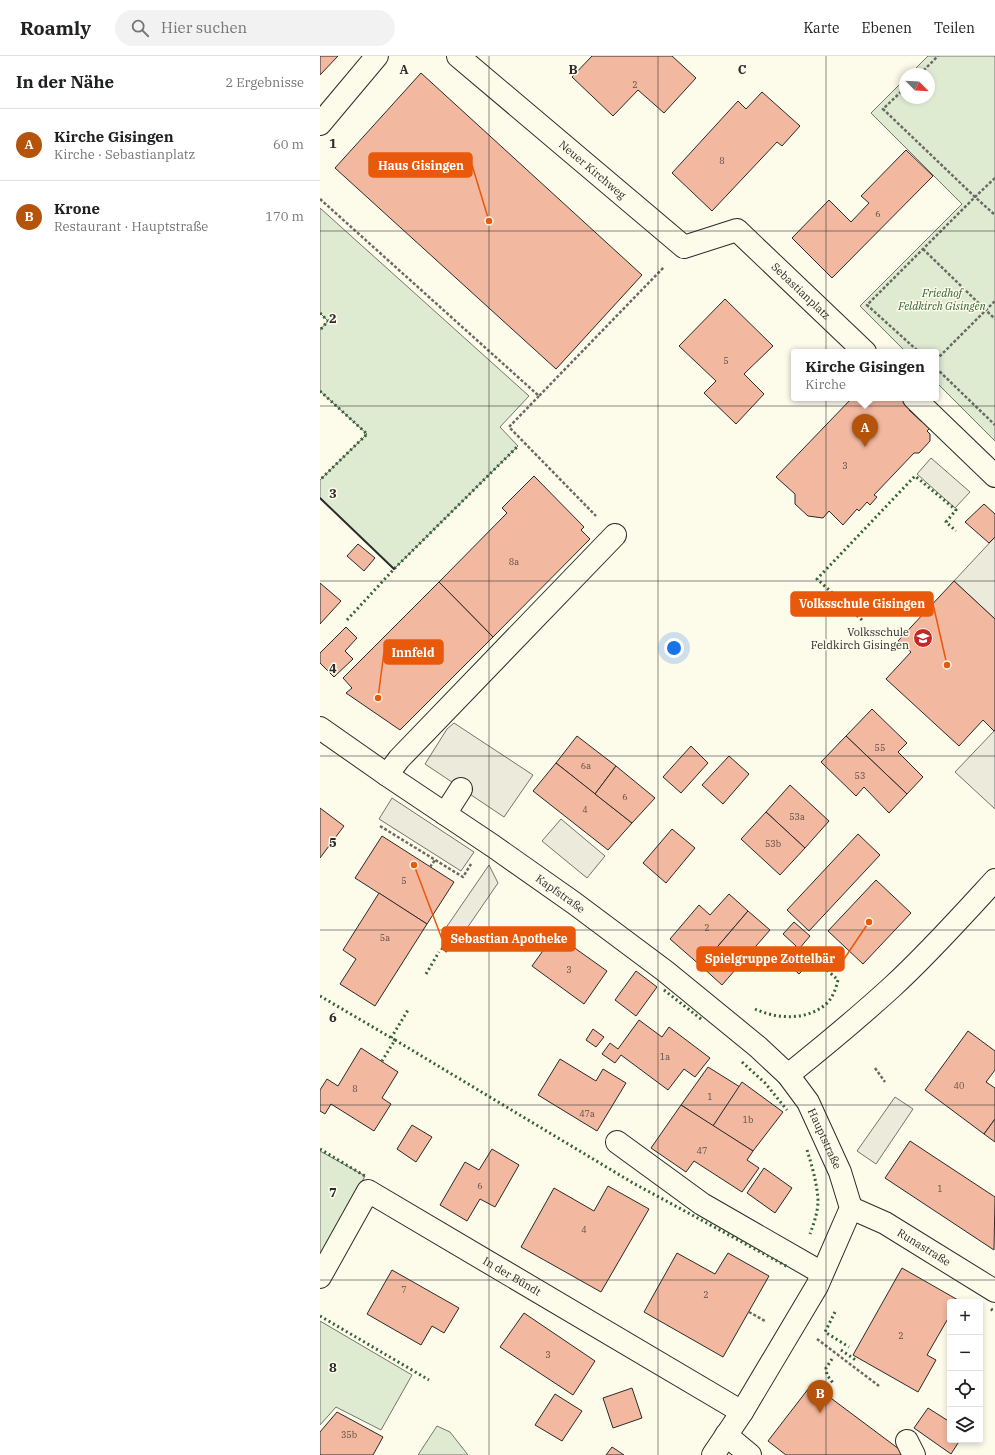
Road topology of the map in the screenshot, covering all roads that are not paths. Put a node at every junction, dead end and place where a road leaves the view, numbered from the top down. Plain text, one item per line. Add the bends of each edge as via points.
1 (377, 56) edge
2 (458, 56) edge
3 (320, 124) edge
4 (737, 230) joint
5 (862, 349) edge
6 (917, 401) edge
7 (995, 476) edge
8 (615, 535) road end
9 (320, 728) edge
10 (387, 775) junction
11 (461, 789) dead end
12 (445, 814) junction
13 (995, 880) edge
14 (788, 1075) junction
15 (617, 1142) dead end
16 (851, 1208) junction
17 (822, 1273) junction
18 (320, 1277) edge
19 (995, 1291) edge
20 (742, 1412) junction
21 (726, 1435) junction
22 (713, 1455) edge
23 (750, 1455) edge

1 - 3 street
2 - 4 street, Neuer Kirchweg via 684,247
4 - 5 street, Sebastianplatz
6 - 7 street
8 - 10 street via 399,759
9 - 10 street, Kapfstraße
10 - 12 street, Kapfstraße
11 - 12 street
12 - 14 street, Kapfstraße via 556,890 657,965 758,1047
13 - 14 street via 893,986
14 - 16 street, Hauptstraße via 808,1102 840,1172
15 - 17 street via 702,1204
16 - 17 street
16 - 19 street, Runastraße via 885,1223
17 - 20 street via 817,1286
18 - 20 street, In der Bündt via 368,1191
20 - 21 street
21 - 22 street
21 - 23 street

